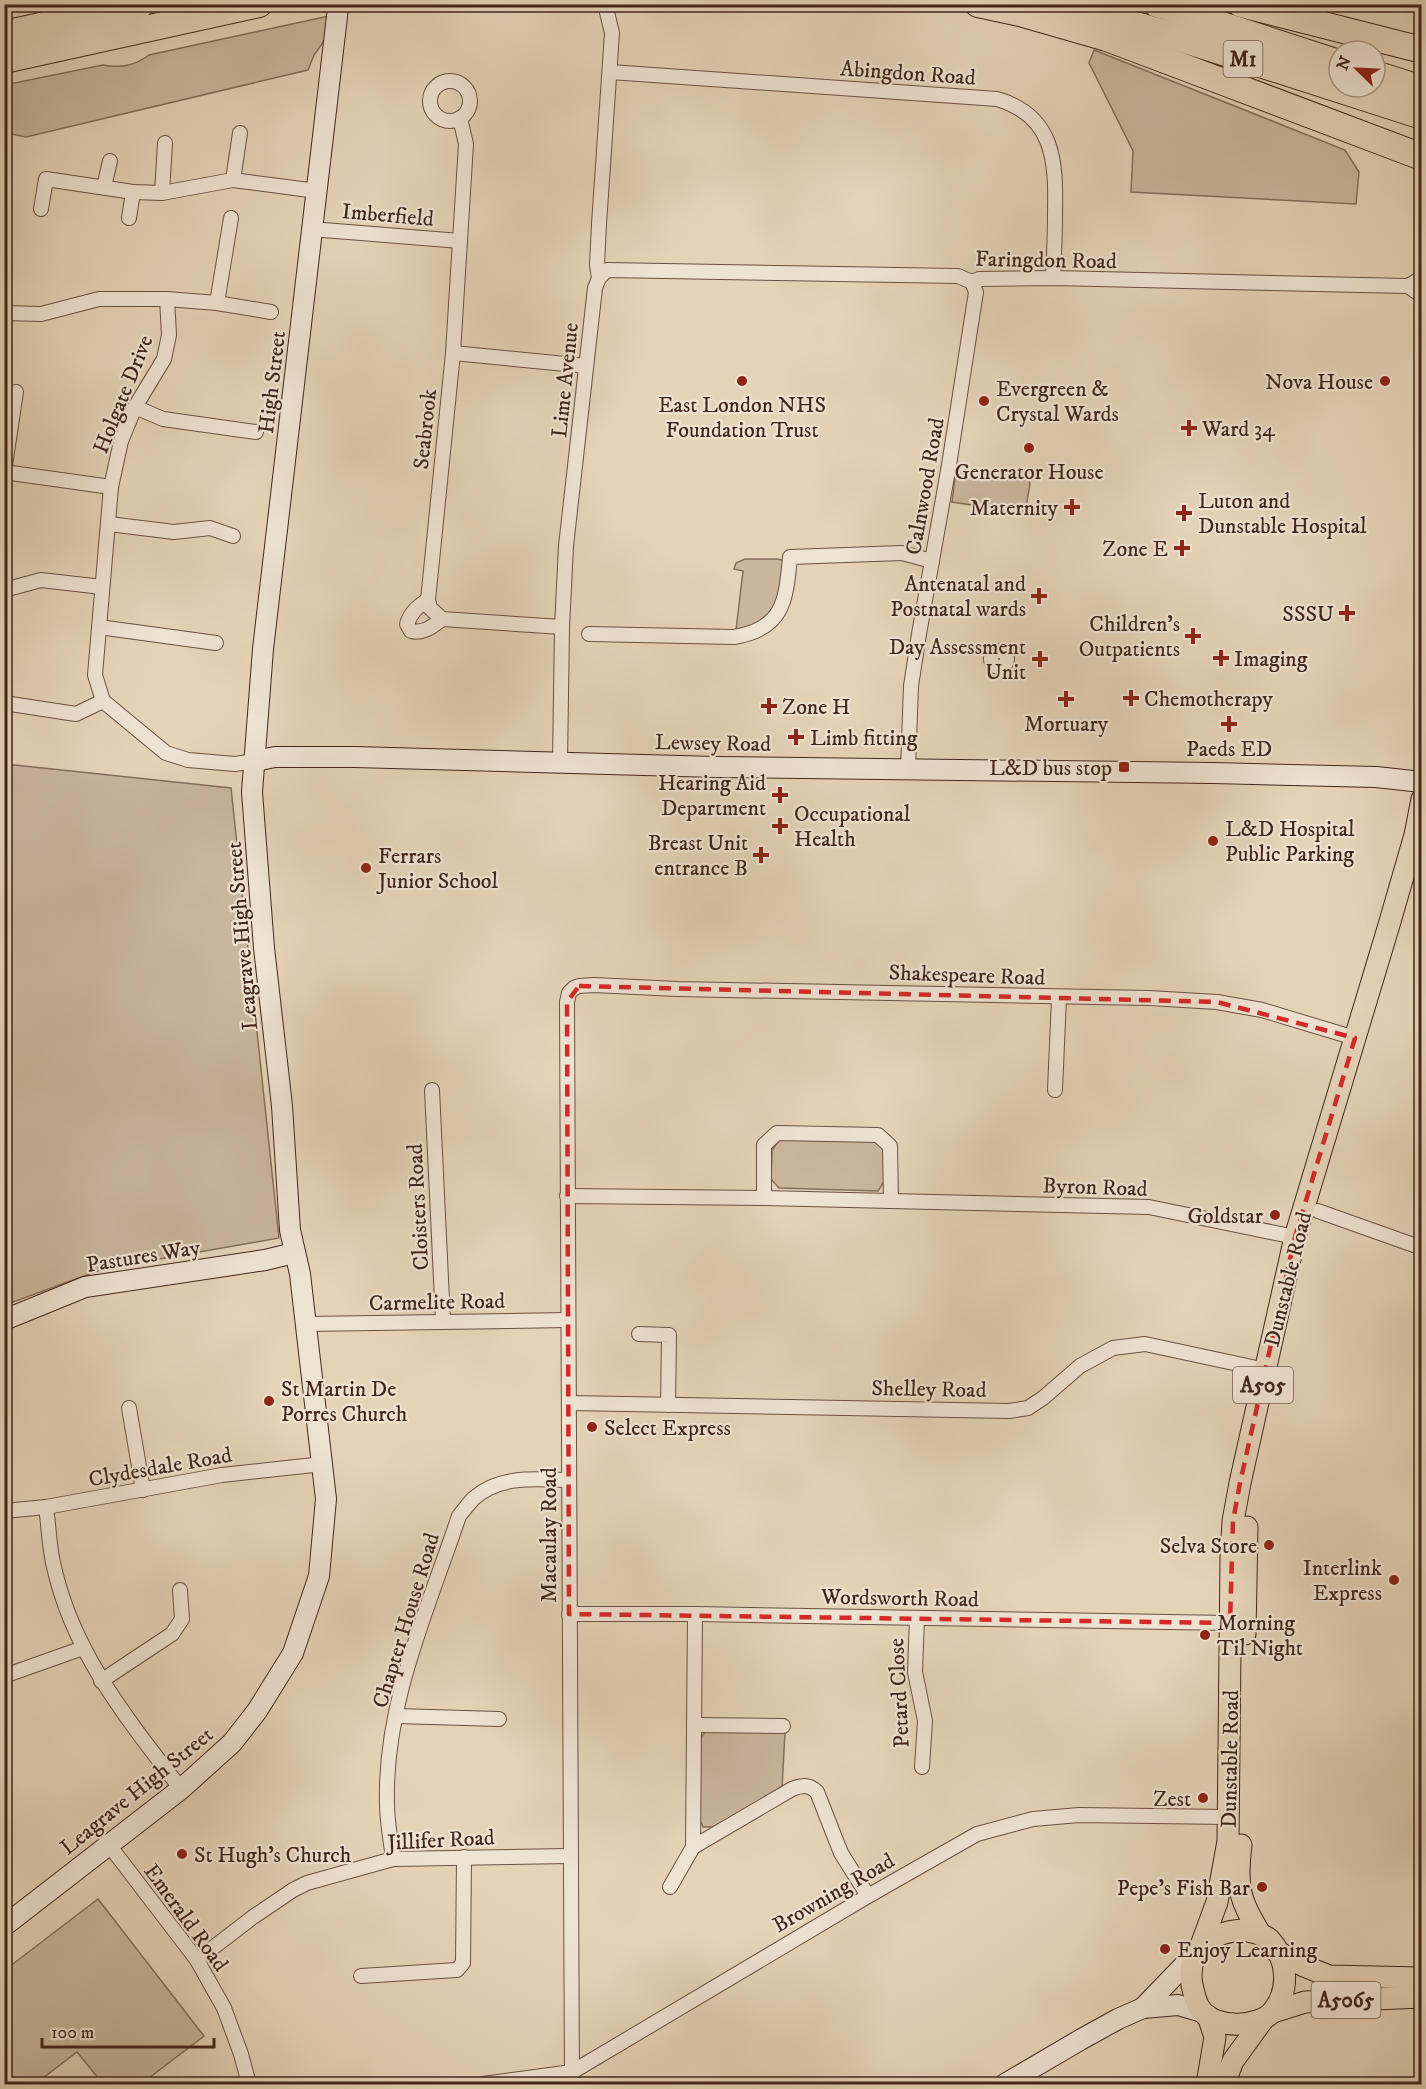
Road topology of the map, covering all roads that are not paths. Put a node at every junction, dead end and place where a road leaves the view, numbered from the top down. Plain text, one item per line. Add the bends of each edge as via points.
1 (141, 4) edge
2 (259, 4) edge
3 (605, 4) edge
4 (978, 4) edge
5 (1063, 4) edge
6 (1157, 4) edge
7 (1242, 4) edge
8 (338, 8) dead end
9 (4, 34) edge
10 (1422, 50) edge
11 (1327, 59) edge
12 (4, 60) edge
13 (610, 72) junction
14 (1387, 78) edge
15 (1422, 90) edge
16 (1422, 116) edge
17 (460, 118) dead end
18 (240, 133) dead end
19 (165, 143) dead end
20 (1422, 158) edge
21 (110, 160) dead end
22 (233, 180) junction
23 (104, 187) junction
24 (317, 191) junction
25 (133, 192) junction
26 (162, 193) junction
27 (41, 209) dead end
28 (129, 218) dead end
29 (231, 218) dead end
30 (312, 229) junction
31 (460, 241) junction
32 (599, 278) junction
33 (1422, 278) edge
34 (1053, 279) junction
35 (972, 282) junction
36 (1408, 286) junction
37 (1422, 293) edge
38 (167, 299) junction
39 (218, 303) junction
40 (271, 312) dead end
41 (4, 313) edge
42 (453, 353) junction
43 (586, 366) junction
44 (16, 392) dead end
45 (135, 407) junction
46 (256, 432) dead end
47 (4, 472) edge
48 (111, 487) junction
49 (109, 524) junction
50 (233, 536) dead end
51 (932, 561) junction
52 (102, 587) junction
53 (4, 590) edge
54 (428, 600) junction
55 (442, 619) junction
56 (99, 627) junction
57 (562, 627) junction
58 (589, 634) dead end
59 (216, 643) dead end
60 (103, 702) junction
61 (4, 703) edge
62 (255, 761) junction
63 (560, 762) junction
64 (908, 769) junction
65 (1422, 782) edge
66 (1422, 799) edge
67 (1422, 863) edge
68 (574, 988) joint
69 (1059, 998) junction
70 (1355, 1038) junction
71 (432, 1090) dead end
72 (1055, 1090) dead end
73 (567, 1196) junction
74 (764, 1198) junction
75 (891, 1201) junction
76 (1318, 1211) junction
77 (1296, 1237) junction
78 (1422, 1248) edge
79 (294, 1253) junction
80 (4, 1320) edge
81 (568, 1320) junction
82 (443, 1321) junction
83 (306, 1324) junction
84 (639, 1334) dead end
85 (1266, 1371) junction
86 (569, 1403) junction
87 (668, 1405) junction
88 (129, 1408) dead end
89 (323, 1464) junction
90 (568, 1480) junction
91 (142, 1490) junction
92 (46, 1507) junction
93 (4, 1511) edge
94 (180, 1590) dead end
95 (569, 1614) junction
96 (695, 1614) junction
97 (917, 1618) junction
98 (1230, 1623) junction
99 (83, 1648) junction
100 (4, 1676) edge
101 (101, 1681) junction
102 (396, 1716) junction
103 (498, 1719) dead end
104 (694, 1725) junction
105 (783, 1726) dead end
106 (922, 1767) dead end
107 (181, 1789) junction
108 (1228, 1817) junction
109 (109, 1845) junction
110 (693, 1847) junction
111 (570, 1856) junction
112 (464, 1857) junction
113 (393, 1859) junction
114 (670, 1887) dead end
115 (868, 1896) junction
116 (4, 1926) edge
117 (1261, 1935) junction
118 (1197, 1951) junction
119 (1276, 1951) junction
120 (197, 1960) junction
121 (361, 1976) dead end
122 (1422, 1978) edge
123 (1422, 1997) edge
124 (1143, 2008) junction
125 (1205, 2014) junction
126 (1267, 2017) junction
127 (572, 2078) edge
128 (249, 2085) edge
129 (483, 2085) edge
130 (1005, 2085) edge
131 (1207, 2085) edge
132 (1224, 2085) edge

1 - 9 highway
2 - 12 highway
3 - 13 street, Lime Avenue via 612,33
4 - 20 highway via 1130,46
5 - 16 highway, M1
6 - 11 highway, M1
7 - 10 highway
8 - 24 street, High Street
13 - 32 street, Lime Avenue via 598,224
13 - 34 street, Abingdon Road via 997,99 1012,104 1033,120 1053,154
14 - 15 highway
17 - 31 street, Seabrook via 466,144
18 - 22 street
19 - 26 street
21 - 23 street
22 - 24 street
22 - 26 street
23 - 25 street
23 - 27 street via 48,173
24 - 30 street, High Street
25 - 26 street
25 - 28 street
29 - 39 street
30 - 31 street, Imberfield
30 - 62 street, High Street via 263,649
31 - 42 street, Seabrook
32 - 35 street, Faringdon Road via 607,270 958,276
32 - 43 street, Lime Avenue
33 - 36 street
34 - 35 street, Faringdon Road
34 - 36 street, Faringdon Road
35 - 51 street, Calnwood Road via 976,292
36 - 37 street, Faringdon Road
38 - 39 street
38 - 41 street via 99,299 41,314
38 - 45 street, Holgate Drive via 169,335 164,359
39 - 40 street
42 - 43 street
42 - 54 street, Seabrook
43 - 57 street, Lime Avenue via 566,546
44 - 47 street
45 - 46 street via 163,419
45 - 48 street, Holgate Drive via 121,441
47 - 48 street
48 - 49 street, Holgate Drive
49 - 50 street via 174,532 210,528
49 - 52 street, Holgate Drive
51 - 58 street via 902,553 790,557 785,601 764,627 748,635
51 - 64 street, Calnwood Road via 911,686
52 - 53 street via 41,580
52 - 56 street, Holgate Drive
54 - 55 street via 430,608
54 - 55 street via 410,615 407,624 411,631 427,630
55 - 57 street
56 - 59 street
56 - 60 street, Holgate Drive via 94,675
57 - 63 street, Lime Avenue
60 - 61 street via 76,714
60 - 62 street via 166,753 188,760 235,764
62 - 63 street, Lewsey Road via 287,757
62 - 79 street, Leagrave High Street via 252,792 263,935
63 - 64 street, Lewsey Road
64 - 65 street, Lewsey Road via 1376,777
66 - 70 main road, Dunstable Road / A505
67 - 76 main road, Dunstable Road / A505
68 - 69 street, Shakespeare Road via 594,985
68 - 73 street, Macaulay Road via 567,1002
69 - 70 street, Shakespeare Road via 1217,1002 1262,1010
69 - 72 street
70 - 77 main road, Dunstable Road / A505
71 - 82 street, Cloisters Road
73 - 74 street, Byron Road
73 - 81 street, Macaulay Road
74 - 75 street, Byron Road
74 - 75 street via 764,1145 777,1133 878,1135 890,1146
75 - 77 street, Byron Road via 1149,1207
76 - 78 street
76 - 117 main road, Dunstable Road / A505 via 1246,1530 1242,1835 1238,1870 1245,1910
77 - 85 main road, Dunstable Road / A505
79 - 80 street, Pastures Way via 85,1287
79 - 83 street, Leagrave High Street
81 - 82 street, Carmelite Road
81 - 86 street, Macaulay Road
82 - 83 street, Carmelite Road
83 - 89 street, Leagrave High Street
84 - 87 street via 669,1335
85 - 87 street, Shelley Road via 1145,1344 1113,1348 1080,1366 1028,1408 1009,1411
85 - 98 main road, Dunstable Road / A505 via 1233,1521
86 - 87 street, Shelley Road
86 - 90 street, Macaulay Road
88 - 91 street
89 - 91 street, Clydesdale Road via 222,1475
89 - 107 street, Leagrave High Street via 326,1499 319,1576 293,1653 232,1743
90 - 95 street, Macaulay Road
90 - 102 street, Chapter House Road via 512,1480 496,1485 474,1498 459,1516 402,1684
91 - 92 street, Clydesdale Road
92 - 93 street, Clydesdale Road
92 - 99 street via 53,1565
94 - 101 street via 182,1619 172,1634
95 - 96 street, Wordsworth Road
95 - 111 street, Macaulay Road
96 - 97 street, Wordsworth Road
96 - 104 street
97 - 98 street, Wordsworth Road
97 - 106 street, Petard Close via 915,1672 925,1721
98 - 108 main road, Dunstable Road / A505
99 - 100 street
99 - 101 street
101 - 107 street
102 - 103 street
102 - 113 street, Chapter House Road via 387,1805
104 - 105 street
104 - 110 street
107 - 109 street, Leagrave High Street
108 - 115 street, Browning Road via 1079,1815 1033,1819 977,1834
108 - 118 main road, Dunstable Road / A505 via 1228,1841 1217,1902
109 - 116 street, Leagrave High Street
109 - 120 street, Emerald Road
110 - 114 street
110 - 115 street via 792,1789 809,1786 817,1792 842,1853
111 - 112 street, Jillifer Road
111 - 127 street, Macaulay Road
112 - 113 street, Jillifer Road
112 - 121 street via 463,1963 457,1970
113 - 120 street, Jillifer Road via 293,1890
115 - 127 street, Browning Road
117 - 118 main road via 1229,1931
117 - 119 main road, A505
118 - 124 street
118 - 125 main road, A505 via 1192,1980 1194,1994
119 - 122 main road, A5065 via 1329,1976
119 - 126 main road, A505 via 1285,1966 1284,1983 1281,1998
120 - 128 street, Emerald Road via 224,2008
123 - 126 main road, A5065 via 1305,2002
124 - 125 street via 1178,2005
124 - 130 street
125 - 126 main road via 1245,2025
125 - 131 main road, A505 via 1215,2037
126 - 132 main road, A505 via 1233,2061
127 - 129 street, Browning Road

